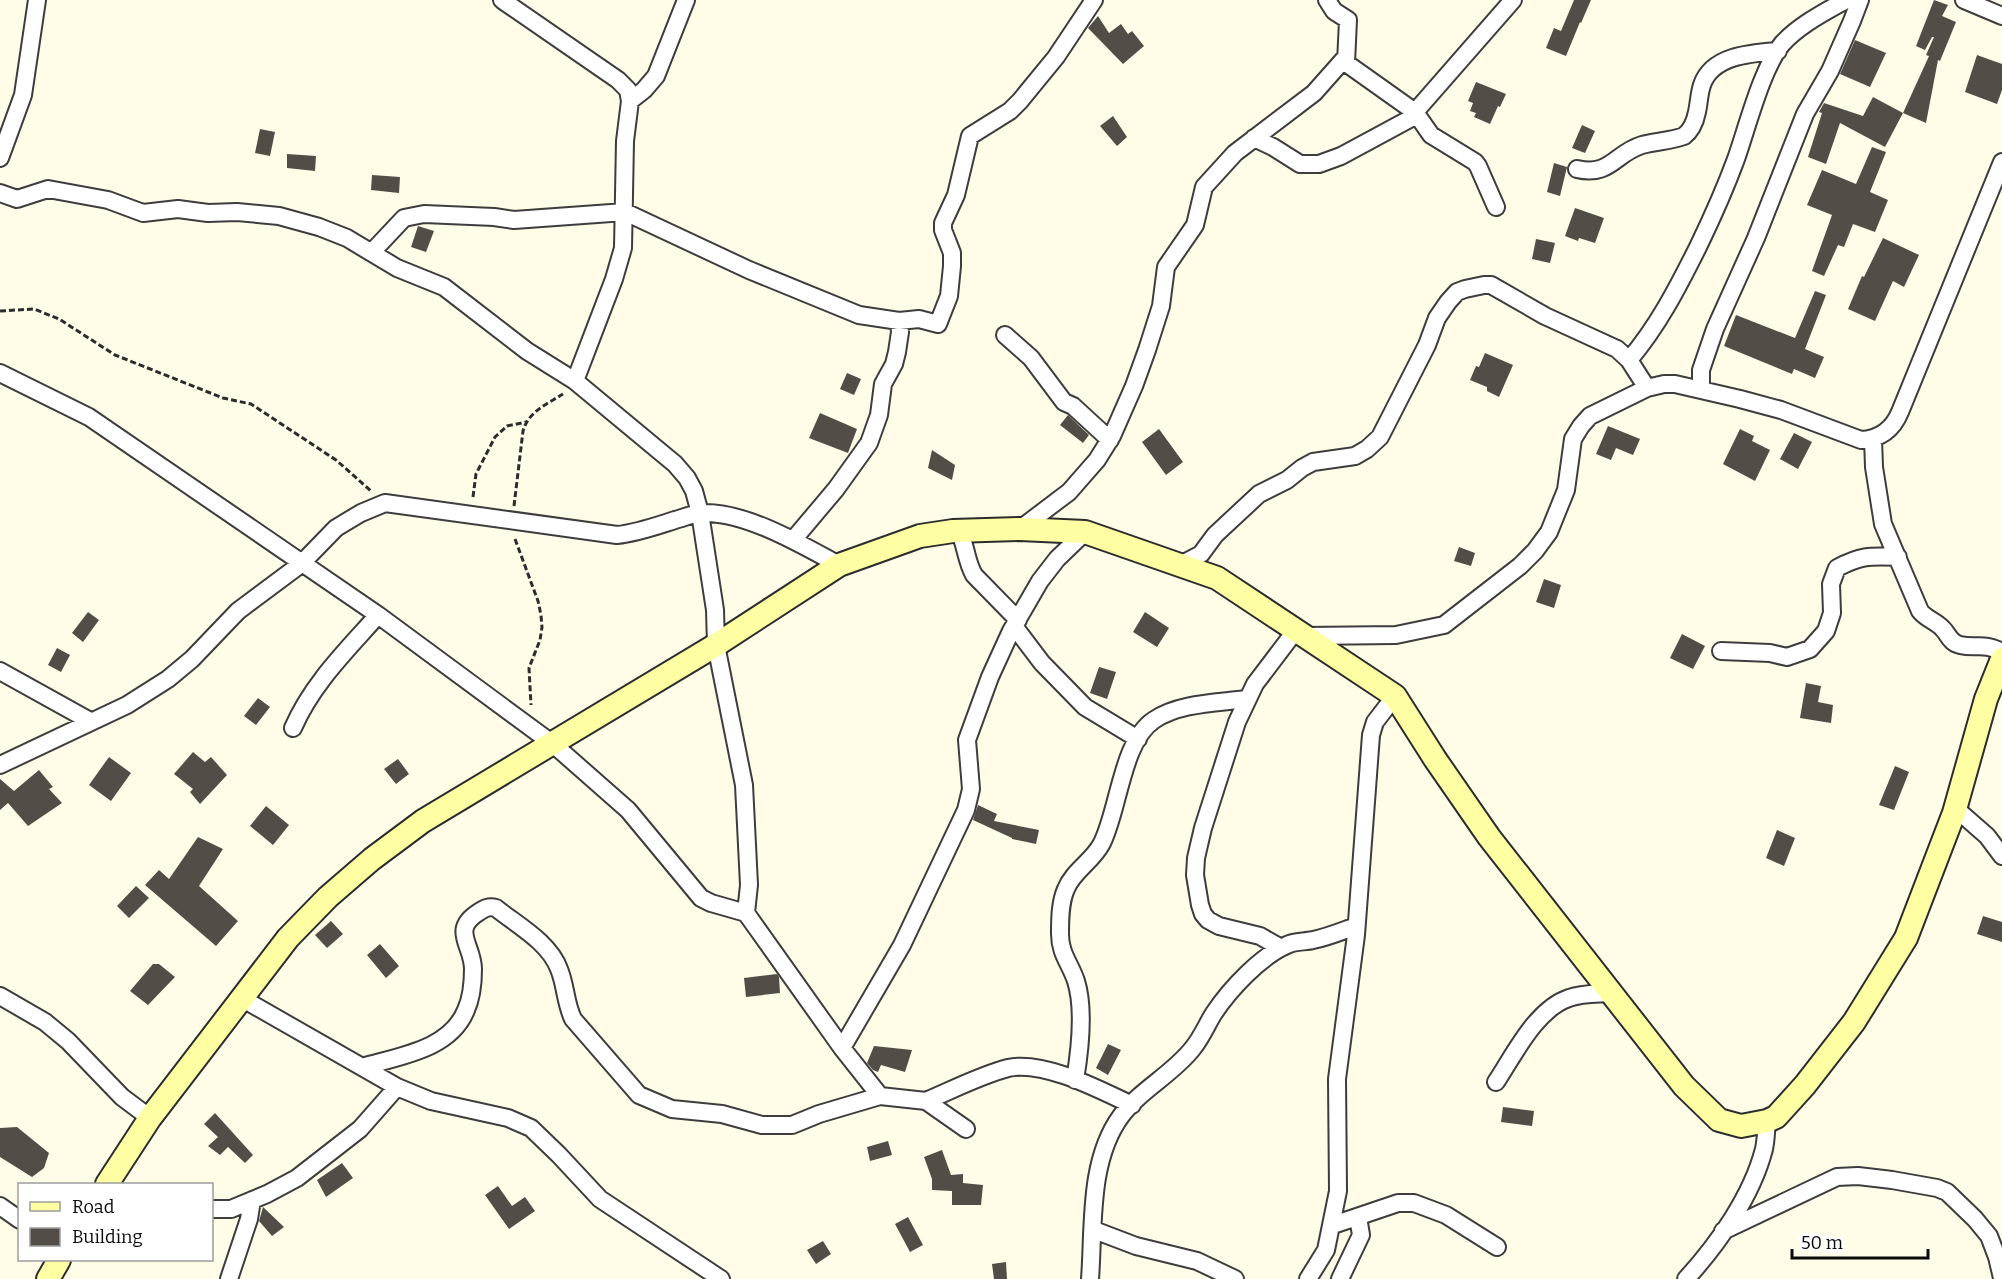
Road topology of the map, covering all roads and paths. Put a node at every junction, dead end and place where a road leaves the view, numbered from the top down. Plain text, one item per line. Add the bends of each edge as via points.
1 (38, 0) edge
2 (502, 0) edge
3 (686, 0) edge
4 (1094, 0) edge
5 (1327, 0) edge
6 (1513, 0) edge
7 (1846, 0) edge
8 (1860, 0) edge
9 (1964, 0) edge
10 (2002, 16) edge
11 (1778, 51) junction
12 (1345, 58) junction
13 (630, 101) junction
14 (1416, 114) junction
15 (1254, 138) junction
16 (0, 158) edge
17 (2002, 162) edge
18 (1577, 169) dead end
19 (0, 193) edge
20 (1496, 207) dead end
21 (625, 212) junction
22 (372, 252) junction
23 (0, 311) edge
24 (899, 321) junction
25 (1005, 335) dead end
26 (1629, 360) junction
27 (0, 373) edge
28 (578, 383) junction
29 (1647, 387) junction
30 (1701, 390) junction
31 (526, 422) junction
32 (1873, 439) junction
33 (1110, 440) junction
34 (385, 503) junction
35 (453, 513) junction
36 (700, 513) junction
37 (512, 521) junction
38 (1020, 529) junction
39 (959, 531) junction
40 (1085, 532) junction
41 (793, 540) junction
42 (1898, 558) junction
43 (301, 564) junction
44 (839, 565) junction
45 (1180, 565) junction
46 (378, 615) junction
47 (1016, 623) junction
48 (1300, 633) junction
49 (716, 645) junction
50 (1721, 651) dead end
51 (2002, 652) edge
52 (2002, 659) edge
53 (0, 670) edge
54 (1395, 696) junction
55 (1246, 699) junction
56 (90, 721) junction
57 (293, 728) dead end
58 (531, 728) junction
59 (1138, 739) junction
60 (553, 744) junction
61 (0, 765) edge
62 (1955, 808) junction
63 (2002, 856) edge
64 (746, 913) junction
65 (1356, 926) junction
66 (1281, 948) junction
67 (1611, 993) junction
68 (0, 996) edge
69 (243, 999) junction
70 (842, 1048) junction
71 (362, 1067) junction
72 (1075, 1080) junction
73 (1496, 1082) dead end
74 (397, 1087) junction
75 (880, 1096) junction
76 (926, 1101) junction
77 (1132, 1104) junction
78 (150, 1118) junction
79 (1767, 1121) junction
80 (966, 1128) dead end
81 (108, 1183) edge
82 (252, 1200) junction
83 (0, 1206) edge
84 (213, 1209) edge
85 (1358, 1217) junction
86 (18, 1219) edge
87 (1333, 1225) junction
88 (1094, 1230) junction
89 (1723, 1231) junction
90 (1497, 1247) dead end
91 (58, 1261) edge
92 (2002, 1278) edge
93 (48, 1279) edge
94 (229, 1279) edge
95 (721, 1279) edge
96 (1090, 1279) edge
97 (1235, 1279) edge
98 (1308, 1279) edge
99 (1340, 1279) edge
100 (1686, 1279) edge

1 - 16 street via 23,95
2 - 13 street via 626,87
3 - 13 street via 656,76
4 - 24 street via 1056,57 1020,101 970,136 956,195 943,223 952,260 949,296 940,322
5 - 12 street via 1334,11 1348,20
6 - 14 street
7 - 11 street via 1799,30
8 - 30 street via 1834,63 1805,114 1715,329 1701,370
9 - 10 street
11 - 18 street via 1731,58 1716,66 1701,86 1694,124 1684,136 1642,145 1600,170
11 - 26 street via 1763,81 1727,183 1692,260 1647,340
12 - 14 street via 1349,65
12 - 15 street via 1314,93
13 - 21 street via 625,141
14 - 15 street via 1319,164 1300,164
14 - 20 street via 1431,135 1475,162
15 - 33 street via 1234,153 1204,187 1195,225 1166,267 1161,306 1147,350
17 - 32 street via 1895,424
19 - 22 street via 17,199 48,189 108,200 142,213 178,209 279,216 319,226
21 - 22 street via 514,220 424,214 404,218
21 - 24 street via 795,291 858,315
21 - 28 street via 623,248
22 - 28 street via 397,268 444,287 528,351
23 - 34 path via 34,309 59,319 115,355 223,398 251,404 336,460
24 - 41 street via 897,352 881,389 872,437 836,489
25 - 33 street via 1031,357 1064,402
26 - 29 street
26 - 45 street via 1617,349 1545,316 1491,285 1457,292 1437,318 1380,437 1355,456 1313,462 1258,494 1215,535 1202,554
27 - 43 street via 89,417
28 - 31 path
28 - 36 street via 675,464 694,491
29 - 30 street via 1675,384
29 - 48 street via 1590,416 1581,426 1573,440 1566,490 1549,532 1520,566 1444,625 1396,634
30 - 32 street via 1781,410 1861,440
31 - 35 path via 507,426 495,437 476,474 473,498
31 - 37 path
32 - 42 street via 1878,502
33 - 38 street via 1069,492
34 - 35 street
34 - 43 street via 349,518
35 - 37 street
36 - 37 street via 617,535
36 - 41 street via 741,519
36 - 49 street via 715,610
37 - 58 path via 516,546 541,615 540,640 529,669
38 - 39 street
38 - 40 street
39 - 44 street via 920,536
39 - 47 street via 974,574
40 - 45 street
40 - 47 street via 1057,559
41 - 44 street
42 - 50 street via 1871,556 1837,568 1831,584 1832,613 1826,631 1810,649 1787,657
42 - 51 street via 1923,616 1942,628 1955,644 1989,646
43 - 46 street
43 - 56 street via 238,611 168,678 127,705
44 - 49 street
45 - 48 street via 1217,578
46 - 57 street via 327,671
46 - 58 street
47 - 59 street via 1042,663 1085,707
47 - 70 street via 967,740 971,789 966,810 902,945
48 - 54 street
48 - 55 street
49 - 60 street
49 - 64 street via 744,785 749,885
52 - 62 street via 1986,699
53 - 56 street
54 - 65 street via 1375,722 1371,735
54 - 67 street via 1489,837
55 - 59 street via 1179,709 1155,719 1141,730
55 - 66 street via 1202,834 1196,858 1196,886 1208,920 1260,936
56 - 61 street
58 - 60 street
59 - 72 street via 1103,841 1069,882 1062,899 1061,949 1076,980 1078,995 1080,1049
60 - 64 street via 628,810 701,898
60 - 69 street via 423,821 372,859 288,938
62 - 63 street via 1987,836
62 - 79 street via 1906,938 1854,1022 1805,1085 1776,1117
64 - 70 street
65 - 66 street
65 - 87 street via 1337,1079 1338,1191
66 - 77 street via 1240,980 1193,1048
67 - 73 street via 1577,996 1554,1005 1540,1018
67 - 79 street via 1684,1086 1719,1120 1741,1126
68 - 78 street via 45,1022 122,1097
69 - 71 street
69 - 78 street
70 - 75 street
71 - 74 street
71 - 75 street via 432,1046 460,1022 467,1008 473,967 465,926 468,918 491,907 550,953 560,970 573,1019 639,1095 651,1102 762,1125 792,1125
72 - 76 street via 1053,1071 1010,1068
72 - 77 street
74 - 82 street via 360,1128 319,1161 297,1178
74 - 95 street via 431,1101 508,1118 531,1128 600,1199
75 - 76 street
76 - 80 street
77 - 88 street via 1121,1116 1104,1151 1096,1180
78 - 81 street
79 - 89 street via 1764,1148 1751,1183
82 - 84 street via 231,1209
82 - 94 street
83 - 86 street
85 - 87 street
85 - 90 street via 1398,1203 1413,1203 1446,1215
85 - 99 street via 1361,1235
87 - 98 street via 1326,1250
88 - 96 street
88 - 97 street via 1136,1246 1197,1261
89 - 92 street via 1837,1177 1892,1180 1937,1188 1953,1196 1989,1236
89 - 100 street
91 - 93 street

